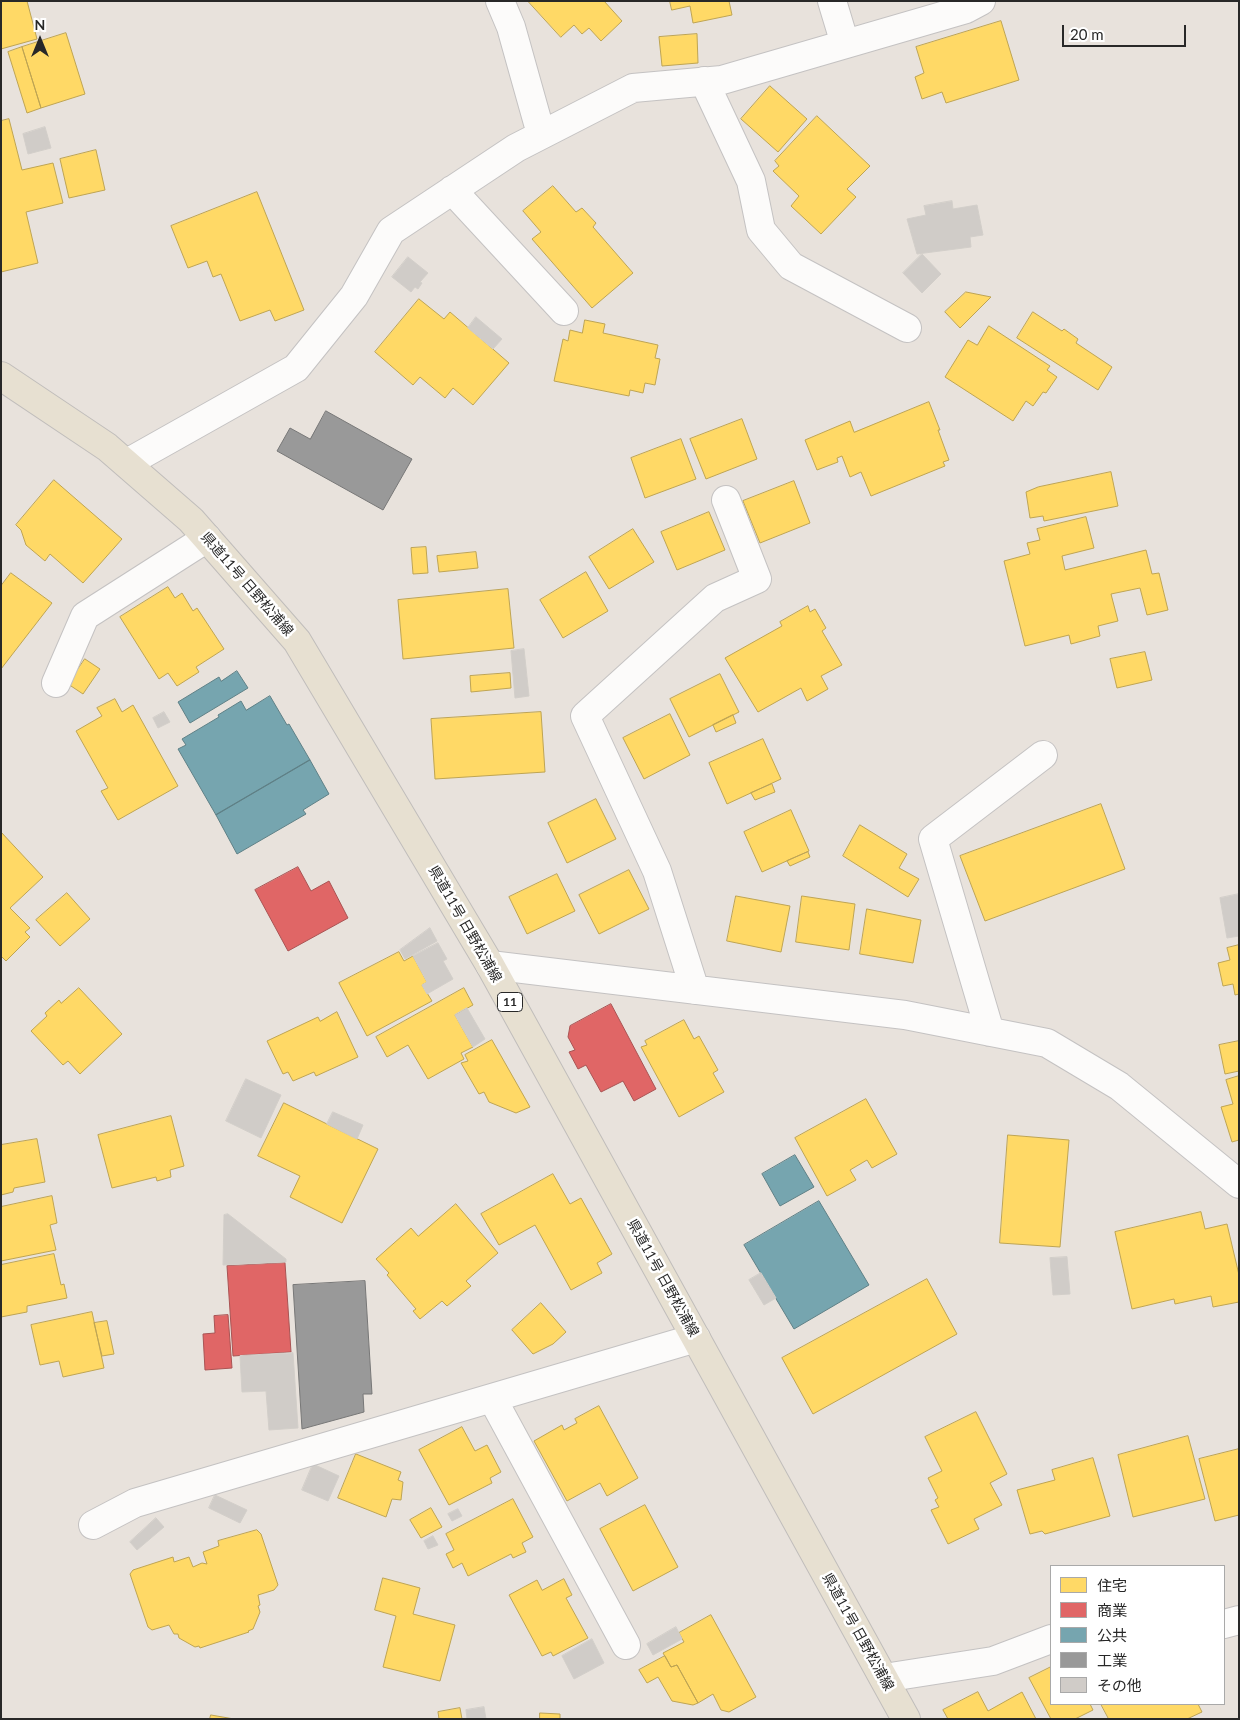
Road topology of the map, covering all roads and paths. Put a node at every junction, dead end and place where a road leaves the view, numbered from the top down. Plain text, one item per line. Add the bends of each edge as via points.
1 (500, 1) edge
2 (832, 1) edge
3 (981, 1) edge
4 (845, 44) junction
5 (704, 81) junction
6 (541, 134) junction
7 (452, 190) junction
8 (564, 311) dead end
9 (907, 328) dead end
10 (1, 376) edge
11 (127, 463) junction
12 (726, 500) dead end
13 (207, 538) junction
14 (56, 683) dead end
15 (1042, 755) dead end
16 (490, 965) junction
17 (695, 990) junction
18 (990, 1032) junction
19 (1239, 1184) edge
20 (696, 1338) junction
21 (492, 1398) junction
22 (93, 1525) dead end
23 (1239, 1620) edge
24 (1225, 1624) edge
25 (1050, 1639) edge
26 (626, 1645) dead end
27 (884, 1678) junction
28 (906, 1719) edge

1 - 6 street via 511,27
2 - 4 street
3 - 4 street via 966,9
4 - 5 street via 722,80
5 - 6 street via 633,88
5 - 9 street via 751,181 761,230 791,266
6 - 7 street
7 - 8 street
7 - 11 street via 391,231 354,296 296,368
10 - 11 main road, 県道11号 日野松浦線 / 11
11 - 13 main road, 県道11号 日野松浦線 / 11
12 - 17 street via 757,579 716,598 585,716 657,871
13 - 14 street via 85,616
13 - 16 main road, 県道11号 日野松浦線 / 11 via 297,641
15 - 18 street via 933,838
16 - 17 street
16 - 20 main road, 県道11号 日野松浦線 / 11
17 - 18 street via 905,1015
18 - 19 street via 1047,1043 1119,1086
20 - 21 street
20 - 27 main road, 県道11号 日野松浦線 / 11
21 - 22 street via 135,1503
21 - 26 street
23 - 24 street
25 - 27 street via 993,1661
27 - 28 main road, 県道11号 日野松浦線 / 11

